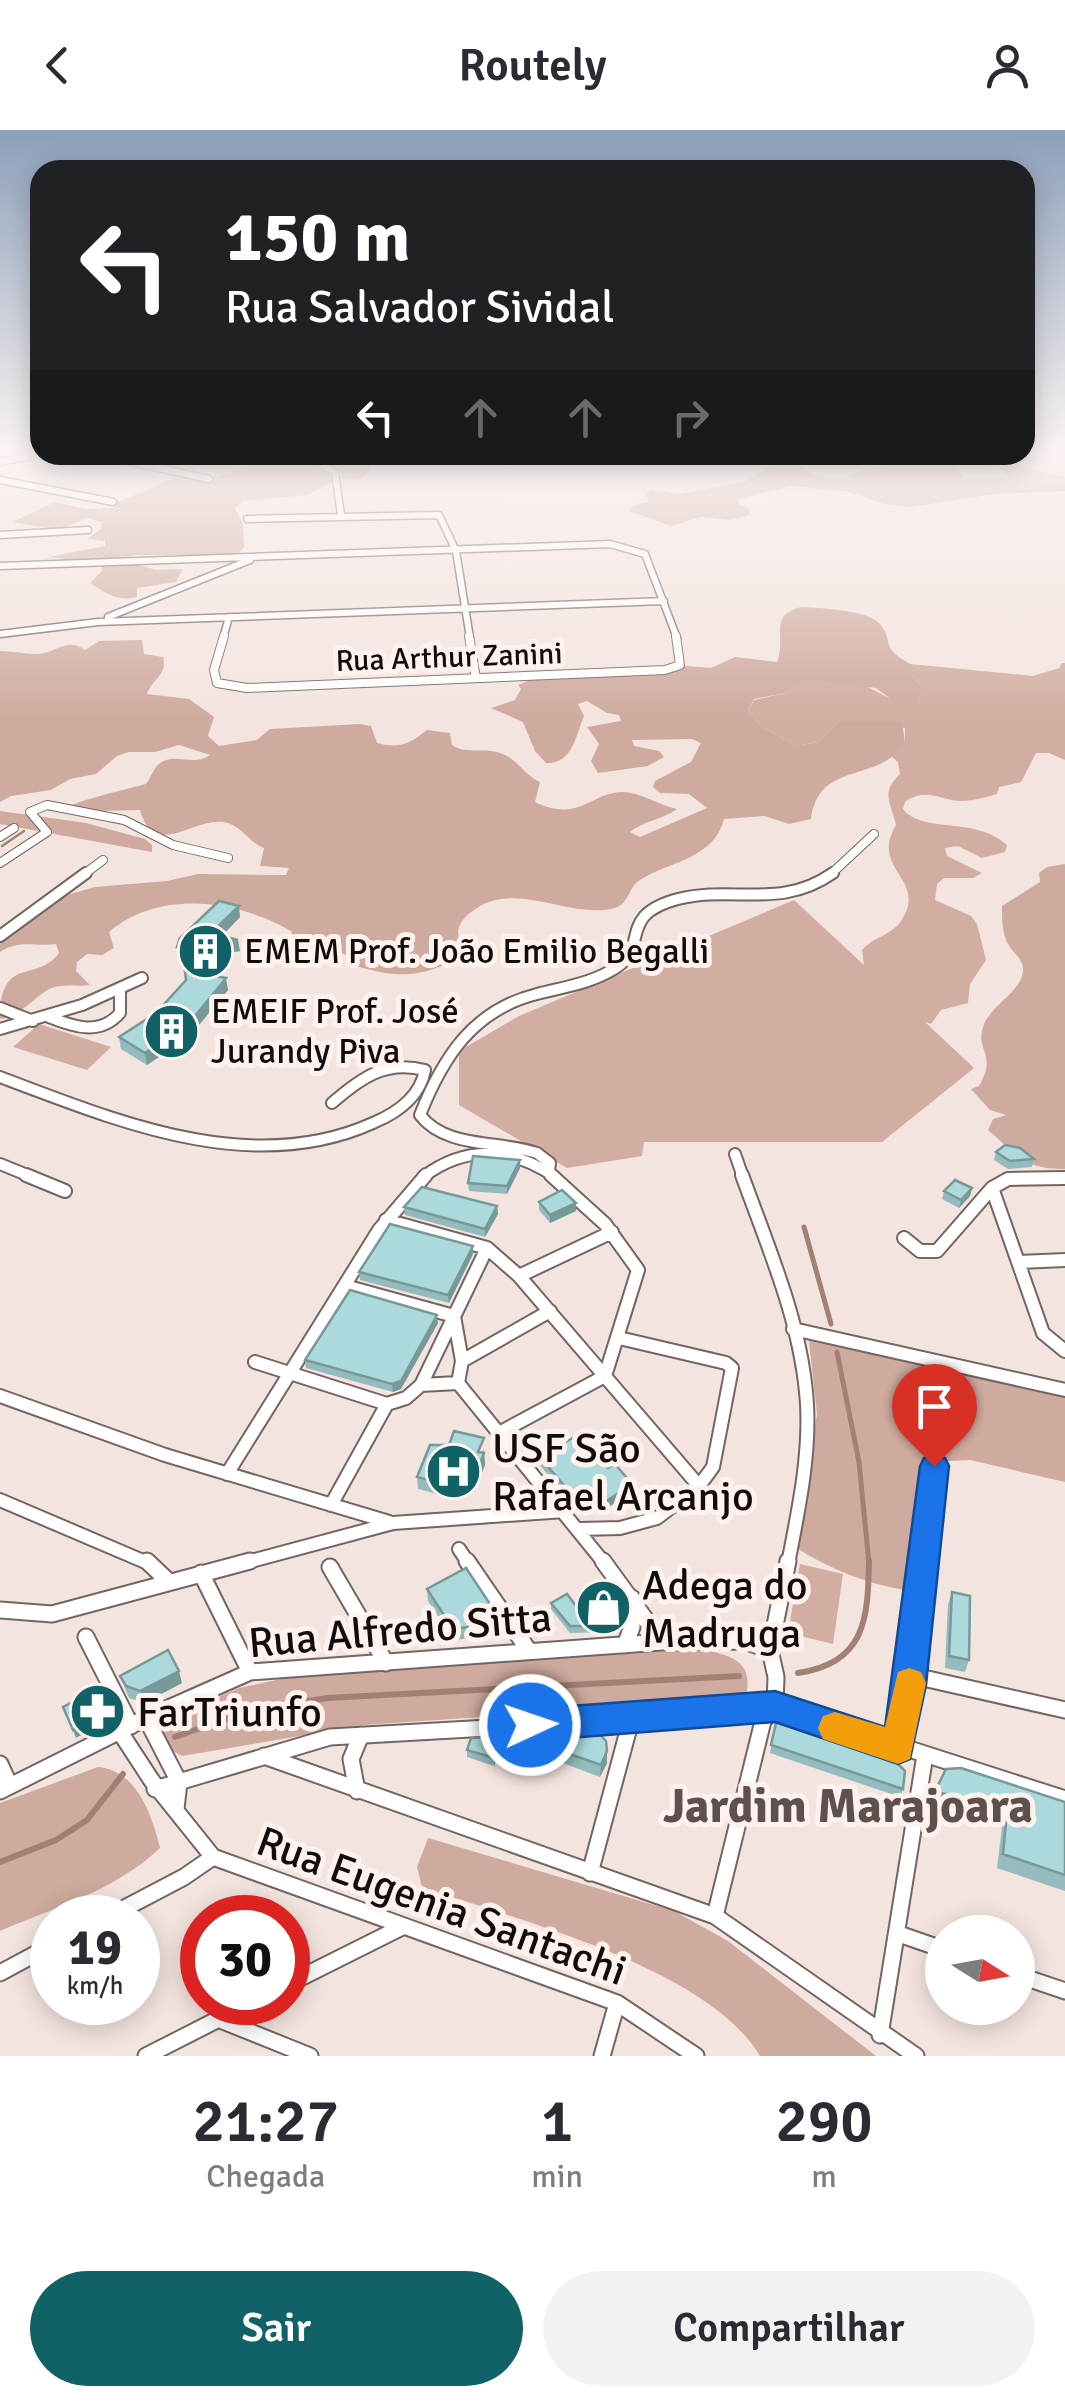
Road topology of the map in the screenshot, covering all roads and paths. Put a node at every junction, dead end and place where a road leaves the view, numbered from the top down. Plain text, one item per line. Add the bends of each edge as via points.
1 (452, 542) edge
2 (456, 551) junction
3 (258, 557) junction
4 (0, 566) edge
5 (664, 601) junction
6 (464, 609) junction
7 (229, 617) junction
8 (98, 622) junction
9 (0, 634) edge
10 (476, 678) junction
11 (14, 828) dead end
12 (874, 834) dead end
13 (0, 837) edge
14 (0, 852) edge
15 (11, 856) junction
16 (228, 858) dead end
17 (104, 860) dead end
18 (0, 864) edge
19 (0, 936) edge
20 (142, 978) dead end
21 (120, 988) junction
22 (2, 1011) edge
23 (48, 1016) junction
24 (34, 1021) junction
25 (0, 1029) edge
26 (0, 1077) edge
27 (332, 1103) dead end
28 (735, 1154) dead end
29 (0, 1164) edge
30 (549, 1172) junction
31 (1065, 1178) edge
32 (992, 1188) junction
33 (64, 1191) dead end
34 (386, 1220) junction
35 (612, 1232) junction
36 (904, 1238) dead end
37 (488, 1248) junction
38 (1065, 1260) edge
39 (1019, 1262) junction
40 (519, 1276) junction
41 (345, 1286) junction
42 (550, 1311) junction
43 (454, 1316) junction
44 (793, 1329) junction
45 (619, 1338) junction
46 (1065, 1352) edge
47 (462, 1361) junction
48 (256, 1362) dead end
49 (291, 1374) junction
50 (605, 1376) junction
51 (458, 1384) junction
52 (421, 1385) junction
53 (1065, 1390) edge
54 (0, 1396) edge
55 (387, 1404) junction
56 (499, 1433) junction
57 (934, 1466) dead end
58 (226, 1474) junction
59 (699, 1486) junction
60 (0, 1500) edge
61 (332, 1505) junction
62 (565, 1511) junction
63 (393, 1524) junction
64 (580, 1529) junction
65 (459, 1549) dead end
66 (330, 1567) dead end
67 (201, 1573) junction
68 (168, 1581) junction
69 (632, 1597) junction
70 (0, 1610) edge
71 (86, 1637) dead end
72 (662, 1642) junction
73 (625, 1645) junction
74 (770, 1650) junction
75 (529, 1651) junction
76 (386, 1662) junction
77 (250, 1672) junction
78 (910, 1675) junction
79 (775, 1706) junction
80 (1065, 1710) edge
81 (631, 1720) junction
82 (132, 1726) junction
83 (361, 1735) junction
84 (898, 1748) junction
85 (261, 1755) junction
86 (925, 1756) junction
87 (0, 1764) edge
88 (180, 1782) junction
89 (5, 1788) edge
90 (155, 1789) junction
91 (357, 1791) junction
92 (1065, 1800) edge
93 (176, 1809) junction
94 (213, 1857) junction
95 (590, 1873) junction
96 (150, 1895) edge
97 (715, 1916) junction
98 (402, 1927) junction
99 (899, 1934) junction
100 (925, 1943) edge
101 (30, 1957) edge
102 (0, 1973) edge
103 (310, 1973) edge
104 (1035, 1981) edge
105 (1065, 1991) edge
106 (618, 2003) junction
107 (206, 2025) edge
108 (233, 2025) edge
109 (880, 2034) junction
110 (146, 2056) edge
111 (310, 2056) edge
112 (602, 2056) edge
113 (696, 2056) edge
114 (916, 2056) edge

1 - 2 street
2 - 3 street
2 - 5 street via 634,548 645,554
2 - 6 street
3 - 4 street
3 - 8 street
5 - 6 street
5 - 10 street, Rua Arthur Zanini via 676,632 675,669
6 - 7 street
6 - 10 street
7 - 8 street
7 - 10 street, Rua Arthur Zanini via 214,670 217,683 226,686
8 - 9 street
11 - 13 street
12 - 30 street via 848,863 788,894 672,900 640,916 632,950 618,967 524,998 458,1040 424,1102 424,1125 527,1149 544,1156
14 - 15 street
15 - 16 street via 47,832 30,812 38,806 124,820 172,845
15 - 18 street
17 - 19 street
20 - 21 street
21 - 23 street
21 - 23 street via 120,1014 104,1026 80,1028
22 - 24 street
23 - 24 street
24 - 25 street
26 - 27 street via 116,1121 260,1146 326,1144 366,1130 397,1111 425,1070 388,1065 370,1071
28 - 44 street
29 - 33 street
30 - 34 street via 519,1157 459,1156 440,1164
30 - 35 street
31 - 32 street via 1008,1179
32 - 36 street via 937,1250 920,1251
32 - 39 street
34 - 37 street
34 - 41 street
35 - 40 street
35 - 45 street via 638,1270
37 - 40 street
37 - 43 street
38 - 39 street
39 - 46 street via 1043,1333
40 - 42 street
41 - 43 street
41 - 49 street
42 - 47 street
42 - 50 street
43 - 47 street
43 - 52 street
44 - 53 street
44 - 74 street via 808,1410
45 - 50 street
45 - 59 street via 732,1368 712,1467
47 - 51 street
48 - 49 street
49 - 55 street
49 - 58 street
50 - 56 street
50 - 59 street
51 - 52 street
51 - 56 street
52 - 55 street
54 - 58 street
55 - 61 street
56 - 62 street
57 - 78 street
58 - 61 street
59 - 64 street via 656,1518
60 - 68 street via 146,1560
61 - 63 street
62 - 63 street
62 - 64 street
63 - 67 street
64 - 69 street
65 - 75 street
66 - 76 street
67 - 68 street
67 - 77 street
68 - 70 street via 52,1614
69 - 72 street
69 - 73 street
71 - 82 street
72 - 73 street, Rua Alfredo Sitta
72 - 74 street, Rua Alfredo Sitta via 744,1641
73 - 75 street, Rua Alfredo Sitta
74 - 79 street
75 - 76 street, Rua Alfredo Sitta
76 - 77 street, Rua Alfredo Sitta
77 - 82 street, Rua Alfredo Sitta
78 - 80 street
78 - 84 street
79 - 81 street
79 - 84 street
79 - 97 street via 764,1721
81 - 83 street
81 - 95 street
82 - 88 street
82 - 89 street, Rua Alfredo Sitta
82 - 90 street, Rua Eugenia Santachi
83 - 85 street
83 - 91 street via 352,1760
84 - 86 street
85 - 88 street
85 - 91 street
86 - 92 street
86 - 99 street
87 - 89 street
88 - 90 street
88 - 93 street
90 - 93 street, Rua Eugenia Santachi
91 - 95 street
93 - 94 street, Rua Eugenia Santachi
94 - 96 street
94 - 98 street, Rua Eugenia Santachi
95 - 97 street
97 - 109 street
98 - 103 street
98 - 106 street, Rua Eugenia Santachi
99 - 100 street
99 - 109 street
101 - 102 street
104 - 105 street
106 - 112 street
106 - 113 street, Rua Eugenia Santachi
107 - 110 street
108 - 111 street
109 - 114 street

